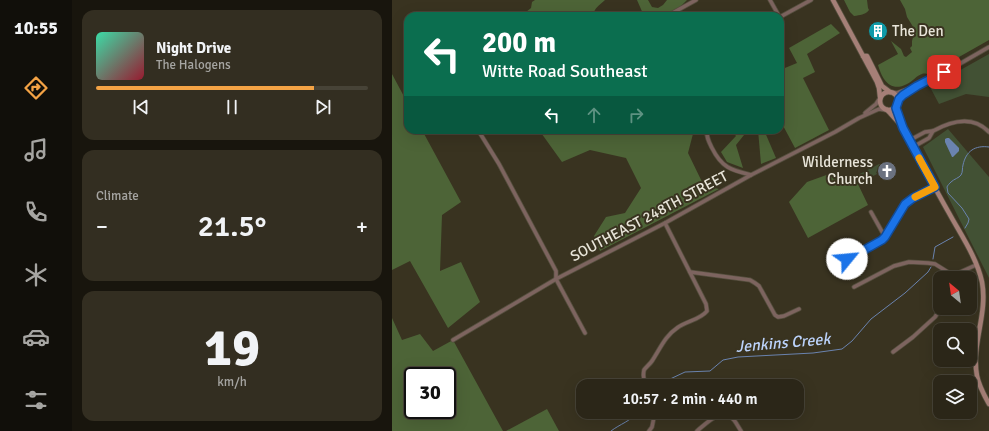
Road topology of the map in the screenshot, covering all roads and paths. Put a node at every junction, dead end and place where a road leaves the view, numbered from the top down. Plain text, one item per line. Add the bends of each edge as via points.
1 (696, 0) edge
2 (770, 0) edge
3 (811, 0) edge
4 (833, 0) edge
5 (674, 12) edge
6 (776, 12) edge
7 (784, 14) edge
8 (989, 47) edge
9 (863, 56) junction
10 (917, 86) junction
11 (890, 92) junction
12 (880, 98) junction
13 (897, 104) junction
14 (886, 110) junction
15 (859, 118) junction
16 (903, 128) junction
17 (933, 131) junction
18 (989, 132) edge
19 (480, 134) edge
20 (707, 134) edge
21 (910, 140) junction
22 (913, 147) junction
23 (751, 175) junction
24 (935, 187) junction
25 (871, 212) dead end
26 (664, 223) junction
27 (885, 237) junction
28 (857, 254) dead end
29 (976, 265) junction
30 (945, 271) edge
31 (963, 271) edge
32 (690, 272) junction
33 (556, 279) junction
34 (854, 287) dead end
35 (799, 309) dead end
36 (936, 315) edge
37 (585, 333) dead end
38 (453, 340) dead end
39 (893, 352) dead end
40 (644, 379) edge
41 (989, 404) edge
42 (654, 419) edge
43 (649, 431) edge
44 (696, 431) edge
45 (741, 431) edge

1 - 5 street
2 - 6 street
3 - 7 street
4 - 9 street
8 - 10 street
9 - 11 street via 867,56 882,86
9 - 12 street via 879,88
10 - 11 street via 897,93
10 - 13 street via 903,95
11 - 12 street via 884,93
11 - 13 street via 896,95
12 - 14 street via 880,104
12 - 15 street, SOUTHEAST 248TH STREET via 874,107
13 - 14 street via 894,108
13 - 16 street via 897,113
14 - 15 street, SOUTHEAST 248TH STREET via 879,109
14 - 16 street
15 - 23 street, SOUTHEAST 248TH STREET
16 - 21 street
17 - 18 street via 947,124 963,121 982,126
17 - 21 street
17 - 22 street via 929,138
19 - 33 street via 556,271
20 - 23 street via 719,160 725,166
21 - 22 street
22 - 24 street
23 - 26 street, SOUTHEAST 248TH STREET
24 - 27 street via 905,204
24 - 29 street
25 - 27 street
26 - 32 street
26 - 33 street, SOUTHEAST 248TH STREET
27 - 28 street
29 - 31 street
29 - 41 street via 984,302 976,366 981,390
30 - 34 street via 935,264 909,262 894,266
32 - 35 street via 750,280 759,286 775,315 784,316
32 - 40 street via 707,311 704,315 677,327 668,336 644,370
33 - 37 street
33 - 38 street, SOUTHEAST 248TH STREET
36 - 39 street
42 - 43 street
44 - 45 street via 721,414 733,419

